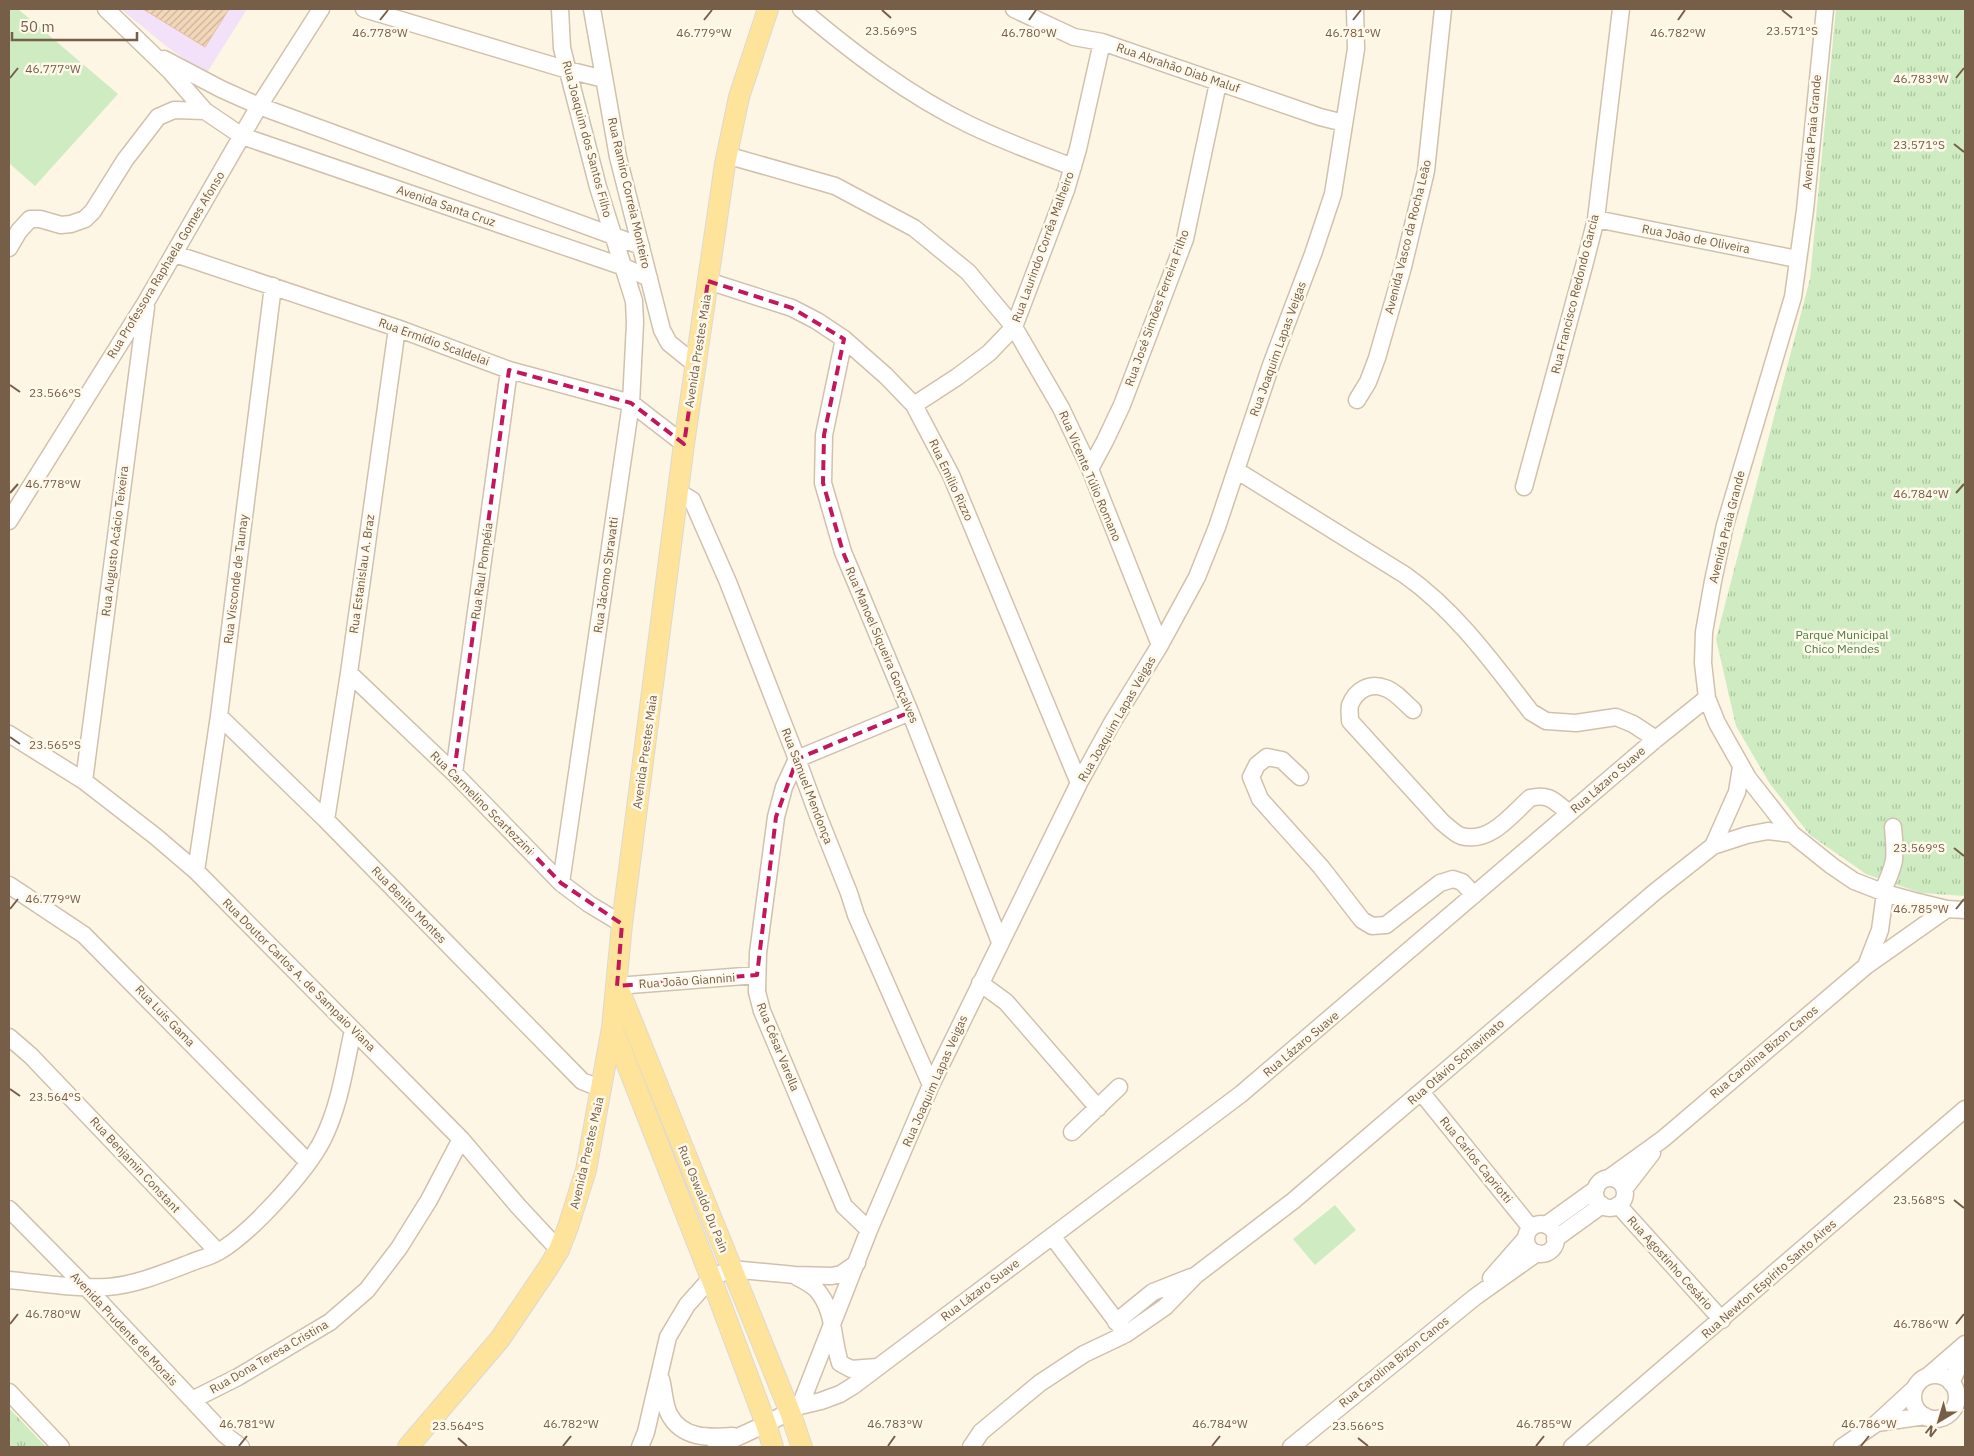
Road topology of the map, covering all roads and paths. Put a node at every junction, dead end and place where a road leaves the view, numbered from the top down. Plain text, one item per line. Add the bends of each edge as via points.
1 (106, 9) edge
2 (321, 9) edge
3 (364, 9) edge
4 (560, 9) edge
5 (592, 9) edge
6 (768, 9) edge
7 (801, 9) edge
8 (1014, 9) edge
9 (1355, 9) edge
10 (1443, 9) edge
11 (1621, 9) edge
12 (1825, 9) edge
13 (1102, 42) junction
14 (151, 52) junction
15 (568, 70) junction
16 (604, 79) junction
17 (1218, 83) junction
18 (259, 106) junction
19 (205, 110) junction
20 (1344, 123) junction
21 (242, 136) junction
22 (726, 155) junction
23 (1072, 167) junction
24 (1596, 219) junction
25 (613, 236) junction
26 (641, 246) junction
27 (9, 248) edge
28 (175, 254) junction
29 (1797, 259) junction
30 (624, 267) junction
31 (649, 278) junction
32 (708, 281) junction
33 (273, 286) junction
34 (146, 302) junction
35 (1014, 327) junction
36 (397, 328) junction
37 (844, 339) junction
38 (695, 364) junction
39 (509, 370) junction
40 (1357, 400) dead end
41 (632, 403) junction
42 (914, 405) junction
43 (684, 444) junction
44 (1090, 469) junction
45 (1236, 470) junction
46 (1524, 487) dead end
47 (679, 492) junction
48 (9, 520) edge
49 (1160, 645) junction
50 (349, 672) junction
51 (1707, 698) junction
52 (1413, 710) dead end
53 (910, 712) junction
54 (219, 716) junction
55 (9, 734) edge
56 (1656, 739) junction
57 (797, 759) junction
58 (1741, 767) junction
59 (454, 773) junction
60 (1300, 777) dead end
61 (84, 781) junction
62 (1079, 783) junction
63 (1569, 813) junction
64 (326, 820) junction
65 (1893, 827) dead end
66 (1792, 834) junction
67 (1713, 846) junction
68 (196, 870) junction
69 (561, 883) junction
70 (9, 885) edge
71 (1884, 892) junction
72 (1474, 895) junction
73 (1947, 910) junction
74 (1965, 910) edge
75 (622, 924) junction
76 (1000, 942) junction
77 (1866, 966) junction
78 (757, 976) junction
79 (980, 983) junction
80 (617, 986) junction
81 (612, 1028) junction
82 (353, 1030) junction
83 (9, 1037) edge
84 (931, 1085) junction
85 (1119, 1087) dead end
86 (602, 1089) junction
87 (1422, 1092) junction
88 (1098, 1108) junction
89 (1965, 1109) edge
90 (1072, 1132) dead end
91 (461, 1139) junction
92 (1662, 1139) junction
93 (308, 1162) junction
94 (1609, 1178) junction
95 (1624, 1188) junction
96 (1596, 1189) junction
97 (1610, 1205) junction
98 (9, 1209) edge
99 (869, 1230) junction
100 (1539, 1232) junction
101 (1052, 1236) junction
102 (559, 1250) junction
103 (218, 1252) junction
104 (1537, 1254) junction
105 (857, 1263) junction
106 (732, 1269) junction
107 (795, 1275) junction
108 (711, 1278) junction
109 (9, 1280) edge
110 (86, 1287) junction
111 (1475, 1296) junction
112 (1722, 1320) junction
113 (833, 1324) junction
114 (1121, 1328) junction
115 (1965, 1344) edge
116 (1965, 1352) edge
117 (877, 1367) junction
118 (660, 1372) junction
119 (1928, 1376) junction
120 (1951, 1383) junction
121 (1915, 1388) junction
122 (9, 1392) edge
123 (192, 1400) junction
124 (1961, 1401) edge
125 (795, 1409) junction
126 (1948, 1414) junction
127 (1925, 1416) junction
128 (1965, 1416) edge
129 (1876, 1422) junction
130 (766, 1424) junction
131 (741, 1436) junction
132 (61, 1447) edge
133 (242, 1447) edge
134 (408, 1447) edge
135 (640, 1447) edge
136 (716, 1447) edge
137 (773, 1447) edge
138 (802, 1447) edge
139 (971, 1447) edge
140 (1290, 1447) edge
141 (1572, 1447) edge
142 (1842, 1447) edge

1 - 14 street
2 - 18 street, Rua Professora Raphaela Gomes Afonso
3 - 15 street
4 - 15 street, Rua Joaquim dos Santos Filho via 562,48
5 - 16 street, Rua Ramiro Correia Monteiro
6 - 22 main road, Avenida Prestes Maia via 739,97
7 - 23 street via 844,45 918,96 969,124
8 - 13 street, Rua Abrahão Diab Maluf via 1074,37
9 - 20 street, Rua Joaquim Lapas Veigas via 1356,49
10 - 40 street, Avenida Vasco da Rocha Leão via 1426,171 1377,358
11 - 24 street, Rua Francisco Redondo Garcia
12 - 29 street, Avenida Praia Grande
13 - 17 street, Rua Abrahão Diab Maluf
13 - 23 street, Rua Laurindo Corrêa Malheiro
14 - 18 street
14 - 19 street, Avenida Santa Cruz
15 - 16 street
15 - 25 street, Rua Joaquim dos Santos Filho
16 - 26 street, Rua Ramiro Correia Monteiro via 618,157
17 - 20 street, Rua Abrahão Diab Maluf
17 - 44 street, Rua José Simões Ferreira Filho via 1185,239 1122,404
18 - 21 street, Rua Professora Raphaela Gomes Afonso
18 - 25 street
19 - 21 street, Avenida Santa Cruz
19 - 27 street via 174,110 158,117 85,219 61,225 30,219
20 - 45 street, Rua Joaquim Lapas Veigas via 1332,194
21 - 28 street, Rua Professora Raphaela Gomes Afonso
21 - 30 street, Avenida Santa Cruz
22 - 32 main road, Avenida Prestes Maia
22 - 35 street, Rua Vicente Túlio Romano via 835,186 914,228 968,272
23 - 35 street, Rua Laurindo Corrêa Malheiro via 1044,252
24 - 29 street, Rua João de Oliveira
24 - 46 street, Rua Francisco Redondo Garcia
25 - 26 street
25 - 30 street, Rua Joaquim dos Santos Filho
26 - 31 street, Rua Ramiro Correia Monteiro
28 - 33 street, Rua Ermídio Scaldelai
28 - 34 street, Rua Professora Raphaela Gomes Afonso
29 - 51 street, Avenida Praia Grande via 1792,297 1725,525 1713,581 1704,632
30 - 31 street, Avenida Santa Cruz
30 - 41 street, Rua Jácomo Sbravatti via 634,301
31 - 38 street, Rua Ramiro Correia Monteiro via 662,330 669,343
32 - 37 street, Rua Emílio Rizzo via 792,308
32 - 38 main road, Avenida Prestes Maia
33 - 36 street, Rua Ermídio Scaldelai
33 - 54 street, Rua Visconde de Taunay
34 - 48 street, Rua Professora Raphaela Gomes Afonso
34 - 61 street, Rua Augusto Acácio Teixeira
35 - 42 street, Rua Laurindo Corrêa Malheiro via 989,353
35 - 44 street, Rua Vicente Túlio Romano via 1061,408
36 - 39 street, Rua Ermídio Scaldelai
36 - 50 street, Rua Estanislau A. Braz
37 - 42 street, Rua Emílio Rizzo
37 - 53 street, Rua Manoel Siqueira Gonçalves via 824,435 823,483 843,552
38 - 43 main road, Avenida Prestes Maia
39 - 41 street, Rua Ermídio Scaldelai
39 - 59 street, Rua Raul Pompéia
41 - 43 street, Rua Ermídio Scaldelai
41 - 69 street, Rua Jácomo Sbravatti
42 - 62 street, Rua Emílio Rizzo via 951,475
43 - 47 main road, Avenida Prestes Maia
44 - 49 street, Rua Vicente Túlio Romano
45 - 49 street, Rua Joaquim Lapas Veigas via 1196,577
45 - 56 street via 1423,588 1448,611 1531,712 1546,721 1576,723 1616,717
47 - 57 street, Rua Samuel Mendonça via 692,500 708,534
47 - 75 main road, Avenida Prestes Maia
49 - 62 street, Rua Joaquim Lapas Veigas
50 - 59 street, Rua Carmelino Scartezzini
50 - 64 street, Rua Estanislau A. Braz
51 - 56 street, Rua Lázaro Suave
51 - 58 street, Avenida Praia Grande
52 - 63 street via 1387,688 1373,685 1363,688 1355,696 1350,706 1350,721 1442,822 1460,836 1490,834 1530,798 1539,796 1549,797
53 - 57 street
53 - 76 street, Rua Manoel Siqueira Gonçalves
54 - 64 street, Rua Benito Montes
54 - 68 street, Rua Visconde de Taunay
55 - 61 street, Rua Doutor Carlos A. de Sampaio Viana
56 - 63 street, Rua Lázaro Suave
57 - 78 street, Rua César Varella via 784,787 776,817
57 - 84 street, Rua Samuel Mendonça via 856,915
58 - 66 street, Avenida Praia Grande
58 - 67 street, Rua Otávio Schiavinato via 1737,792
59 - 69 street, Rua Carmelino Scartezzini
60 - 72 street via 1282,760 1267,757 1257,765 1251,777 1260,799 1321,867 1362,920 1372,926 1386,925 1440,883 1453,879 1462,882
61 - 68 street, Rua Doutor Carlos A. de Sampaio Viana
62 - 76 street, Rua Joaquim Lapas Veigas
63 - 72 street, Rua Lázaro Suave
64 - 86 street, Rua Benito Montes via 582,1081
65 - 71 street, Rua Carolina Bizon Canos via 1896,855
66 - 67 street, Rua Otávio Schiavinato via 1768,831
66 - 71 street, Avenida Praia Grande via 1854,881
67 - 87 street, Rua Otávio Schiavinato
68 - 82 street, Rua Doutor Carlos A. de Sampaio Viana
69 - 75 street, Rua Carmelino Scartezzini
70 - 93 street, Rua Luis Gama via 84,935
71 - 73 street, Avenida Praia Grande
71 - 77 street, Rua Carolina Bizon Canos via 1880,930
72 - 101 street, Rua Lázaro Suave via 1241,1094
73 - 74 street, Avenida Praia Grande
73 - 77 street, Rua Carolina Bizon Canos
75 - 80 main road, Avenida Prestes Maia
76 - 79 street, Rua Joaquim Lapas Veigas
77 - 92 street, Rua Carolina Bizon Canos
78 - 80 street, Rua João Giannini
78 - 99 street, Rua César Varella via 762,1011 844,1206
79 - 84 street, Rua Joaquim Lapas Veigas
79 - 88 street via 1006,1002
80 - 81 main road, Avenida Prestes Maia
80 - 106 main road, Rua Oswaldo Du Pain
81 - 86 main road, Avenida Prestes Maia
81 - 108 main road, Rua Oswaldo Du Pain
82 - 91 street, Rua Doutor Carlos A. de Sampaio Viana
82 - 93 street via 336,1104 323,1139
83 - 103 street, Rua Benjamin Constant via 31,1056
84 - 99 street, Rua Joaquim Lapas Veigas
85 - 88 street
86 - 102 main road, Avenida Prestes Maia via 578,1198
87 - 100 street, Rua Carlos Capriotti
87 - 114 street, Rua Otávio Schiavinato via 1292,1201 1196,1275 1165,1307
88 - 90 street
89 - 112 street, Rua Newton Espírito Santo Aires
91 - 102 street, Rua Doutor Carlos A. de Sampaio Viana
91 - 123 street, Rua Dona Teresa Cristina via 429,1200 399,1248 367,1290 330,1322 238,1377
92 - 94 street, Rua Carolina Bizon Canos
92 - 95 street, Rua Carolina Bizon Canos
93 - 103 street via 275,1202 241,1236
94 - 95 street via 1619,1180
94 - 96 street via 1600,1181
95 - 97 street via 1624,1198
96 - 97 street via 1596,1198
96 - 100 street, Rua Carolina Bizon Canos
97 - 100 street, Rua Carolina Bizon Canos
97 - 112 street, Rua Agostinho Cesário
98 - 110 street, Avenida Prudente de Morais
99 - 105 street, Rua Joaquim Lapas Veigas
100 - 104 street, Rua Carlos Capriotti via 1528,1248
100 - 104 street, Rua Carolina Bizon Canos via 1550,1251
100 - 111 street, Rua Carolina Bizon Canos
101 - 114 street
101 - 117 street, Rua Lázaro Suave
102 - 134 main road, Avenida Prestes Maia via 500,1339
103 - 110 street via 128,1284
104 - 111 street, Rua Carolina Bizon Canos
105 - 107 street via 832,1276
105 - 113 street, Rua Joaquim Lapas Veigas
106 - 107 street
106 - 108 street
106 - 125 main road, Rua Oswaldo Du Pain
107 - 113 street via 815,1288 824,1300
108 - 118 street via 677,1321 668,1338
108 - 130 main road, Rua Oswaldo Du Pain
109 - 110 street
110 - 123 street, Avenida Prudente de Morais
111 - 140 street, Rua Carolina Bizon Canos
112 - 141 street, Rua Newton Espírito Santo Aires
113 - 117 street via 840,1363 851,1369
113 - 125 street, Rua Joaquim Lapas Veigas
114 - 139 street, Rua Otávio Schiavinato via 1040,1383 981,1432
115 - 119 street
116 - 120 street
117 - 125 street, Rua Lázaro Suave via 840,1394
118 - 131 street via 669,1413 684,1431 715,1438
118 - 135 street
119 - 120 street via 1941,1376
119 - 121 street
120 - 124 street
121 - 127 street via 1916,1407
121 - 129 street
122 - 132 street
123 - 133 street, Avenida Prudente de Morais via 225,1435
124 - 126 street
125 - 130 street, Rua Lázaro Suave
125 - 138 main road, Rua Oswaldo Du Pain
126 - 127 street via 1937,1418
126 - 128 street
127 - 129 street
129 - 142 street
130 - 131 street, Rua Lázaro Suave
130 - 137 main road, Rua Oswaldo Du Pain
131 - 136 street, Rua Lázaro Suave

